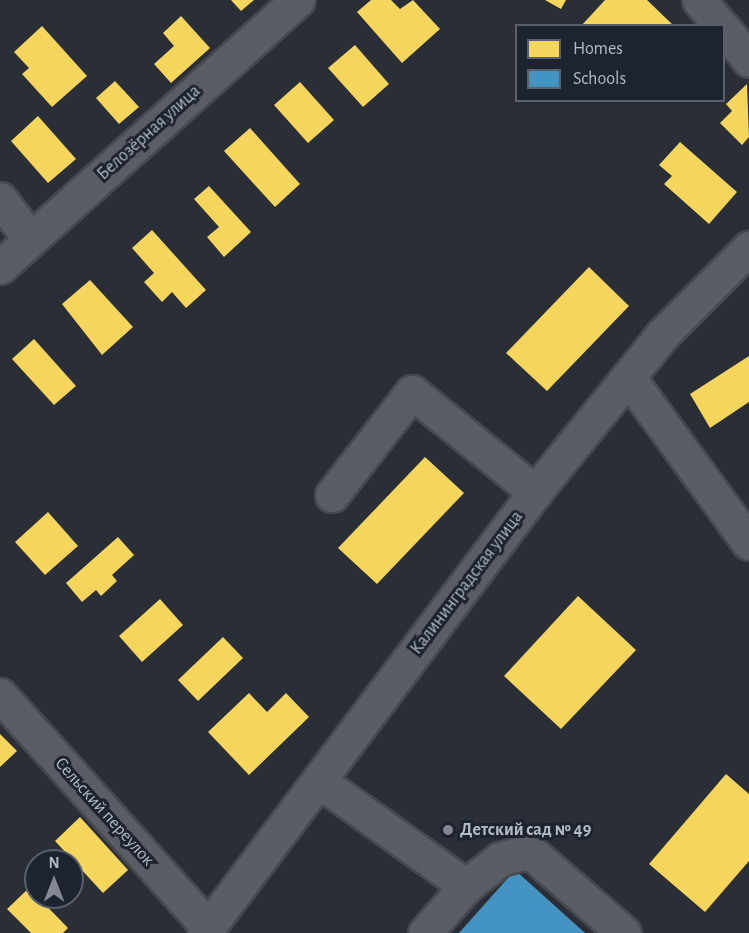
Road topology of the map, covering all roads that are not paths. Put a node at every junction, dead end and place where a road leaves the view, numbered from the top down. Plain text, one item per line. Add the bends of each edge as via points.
1 (298, 0) edge
2 (699, 0) edge
3 (719, 24) edge
4 (725, 31) edge
5 (749, 60) edge
6 (0, 199) edge
7 (30, 239) junction
8 (749, 248) edge
9 (0, 267) edge
10 (628, 377) junction
11 (535, 492) junction
12 (332, 495) dead end
13 (749, 543) edge
14 (0, 695) edge
15 (319, 781) junction
16 (466, 886) junction
17 (207, 931) edge
18 (425, 933) edge
19 (624, 933) edge

1 - 7 street, Белозёрная улица
2 - 3 street
4 - 5 street
6 - 7 street
7 - 9 street, Белозёрная улица
8 - 10 street, Калининградская улица via 663,334
10 - 11 street, Калининградская улица
10 - 13 street
11 - 12 street via 412,392
11 - 15 street, Калининградская улица
14 - 17 street, Сельский переулок
15 - 16 street
15 - 17 street, Калининградская улица
16 - 18 street
16 - 19 street via 500,859 522,853 534,855

